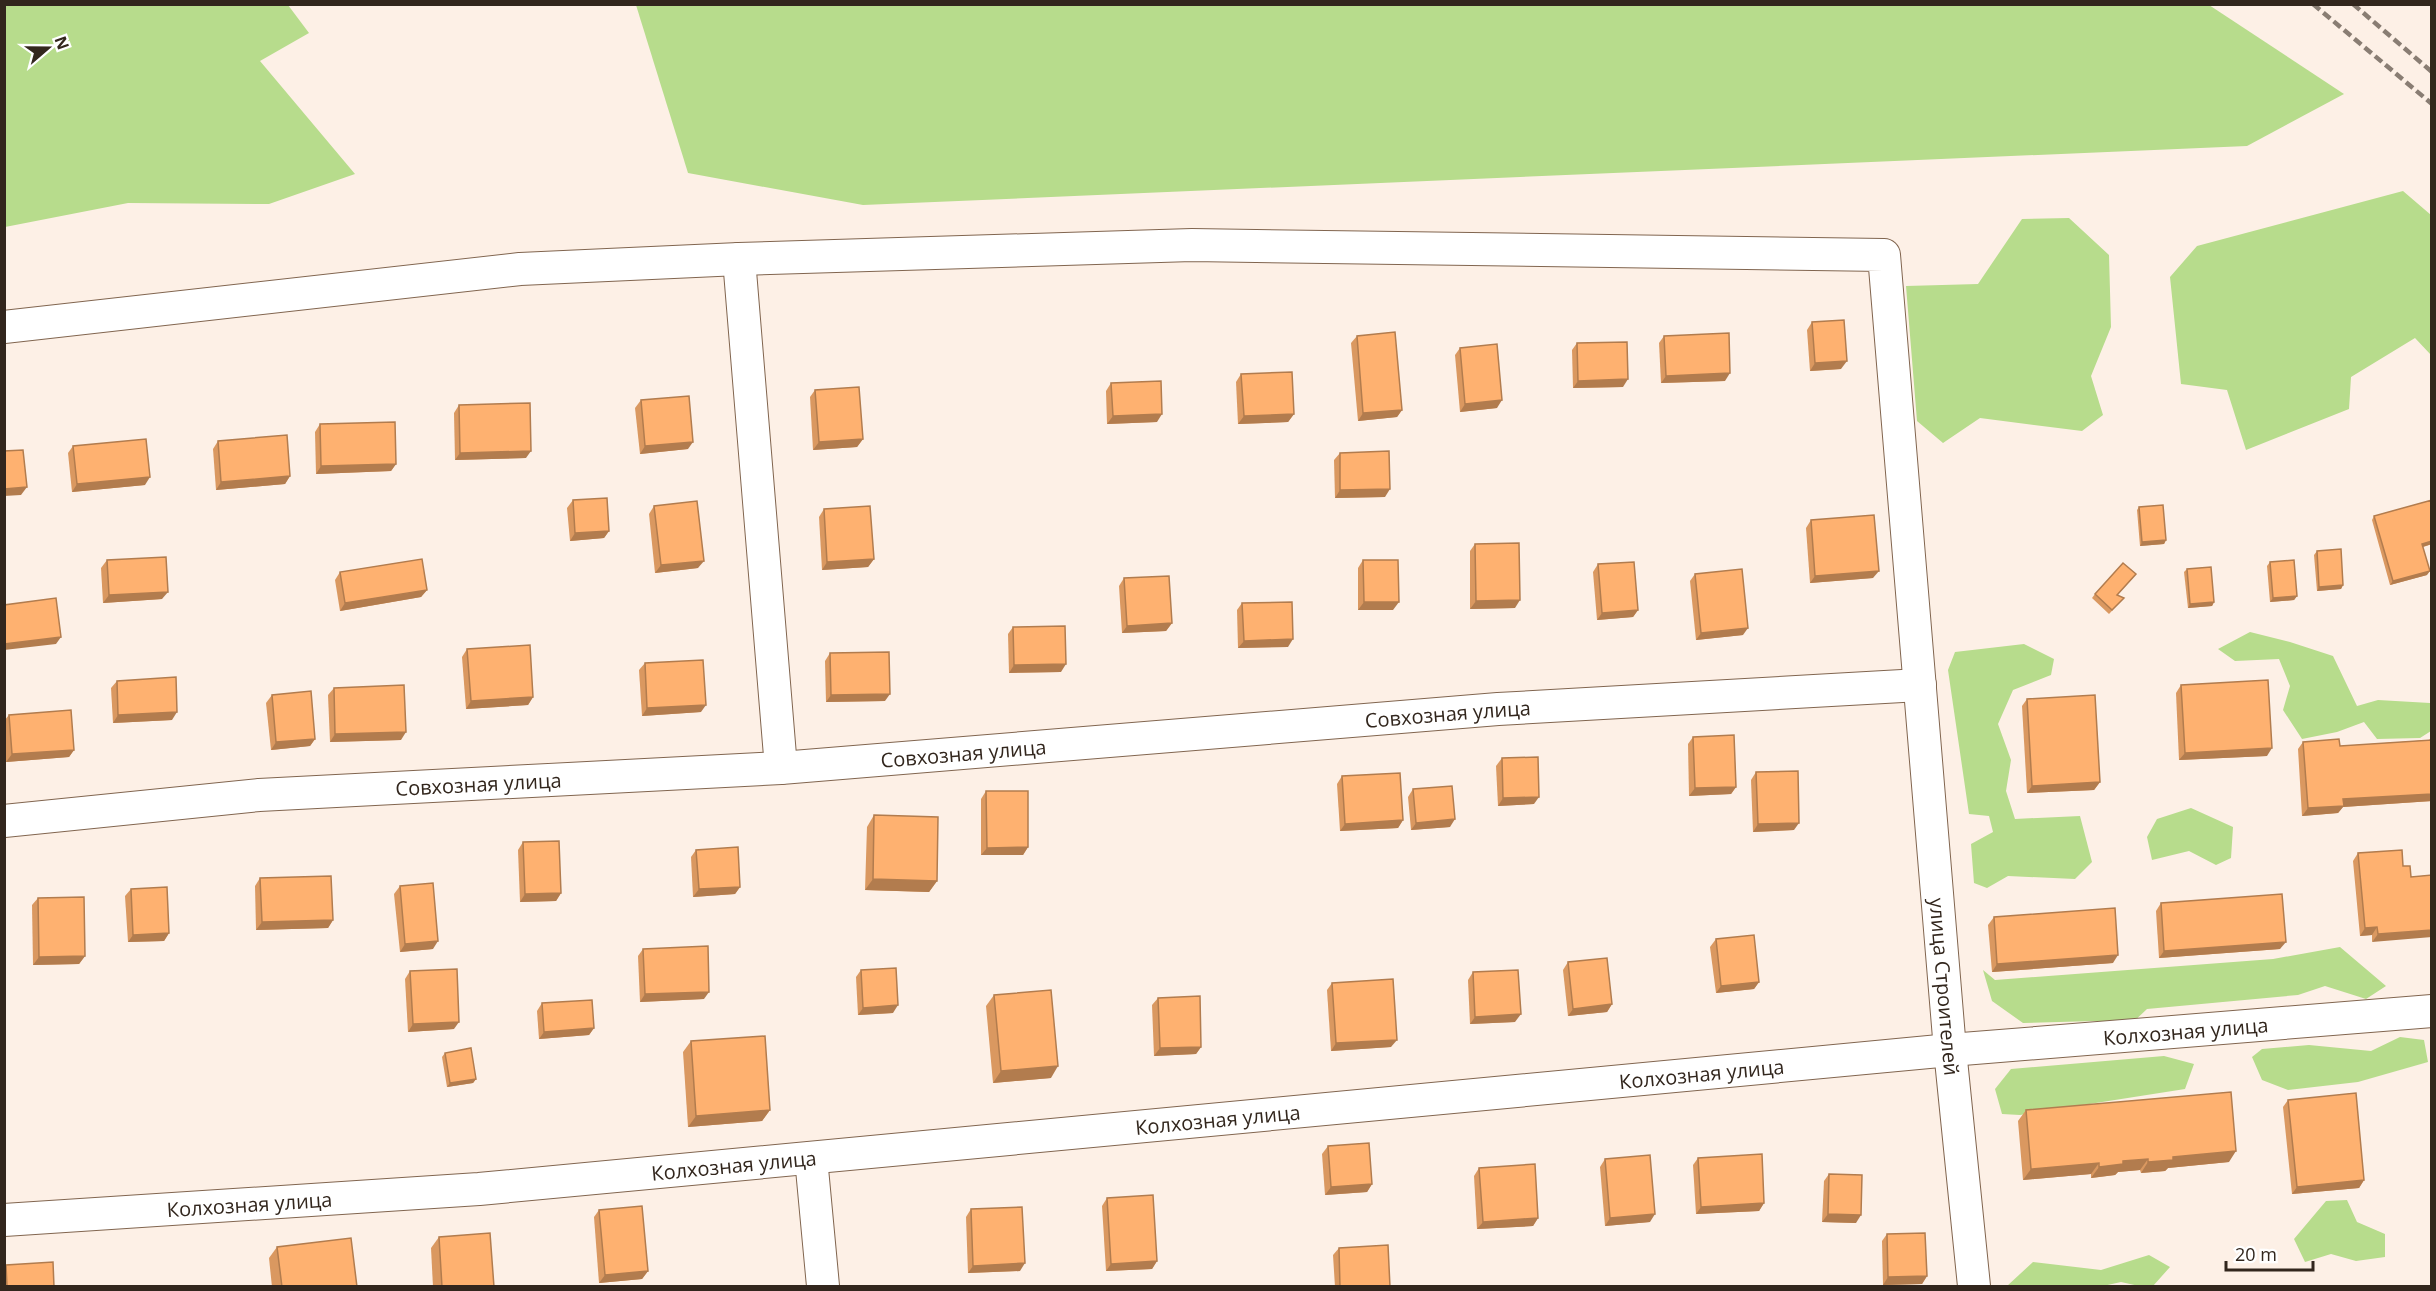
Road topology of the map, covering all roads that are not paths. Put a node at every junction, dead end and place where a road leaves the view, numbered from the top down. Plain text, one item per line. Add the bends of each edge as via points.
1 (739, 259) junction
2 (4, 327) edge
3 (1920, 685) junction
4 (781, 768) junction
5 (4, 820) edge
6 (2432, 1011) edge
7 (1950, 1050) junction
8 (811, 1158) junction
9 (4, 1220) edge
10 (823, 1287) edge
11 (1974, 1287) edge

1 - 2 street via 520,269
1 - 3 street, улица Строителей via 1192,245 1884,255
1 - 4 street
3 - 4 street, Совхозная улица via 1498,709
3 - 7 street, улица Строителей
4 - 5 street, Совхозная улица via 259,795
6 - 7 street, Колхозная улица
7 - 8 street, Колхозная улица
7 - 11 street, улица Строителей
8 - 9 street, Колхозная улица via 479,1190
8 - 10 street

